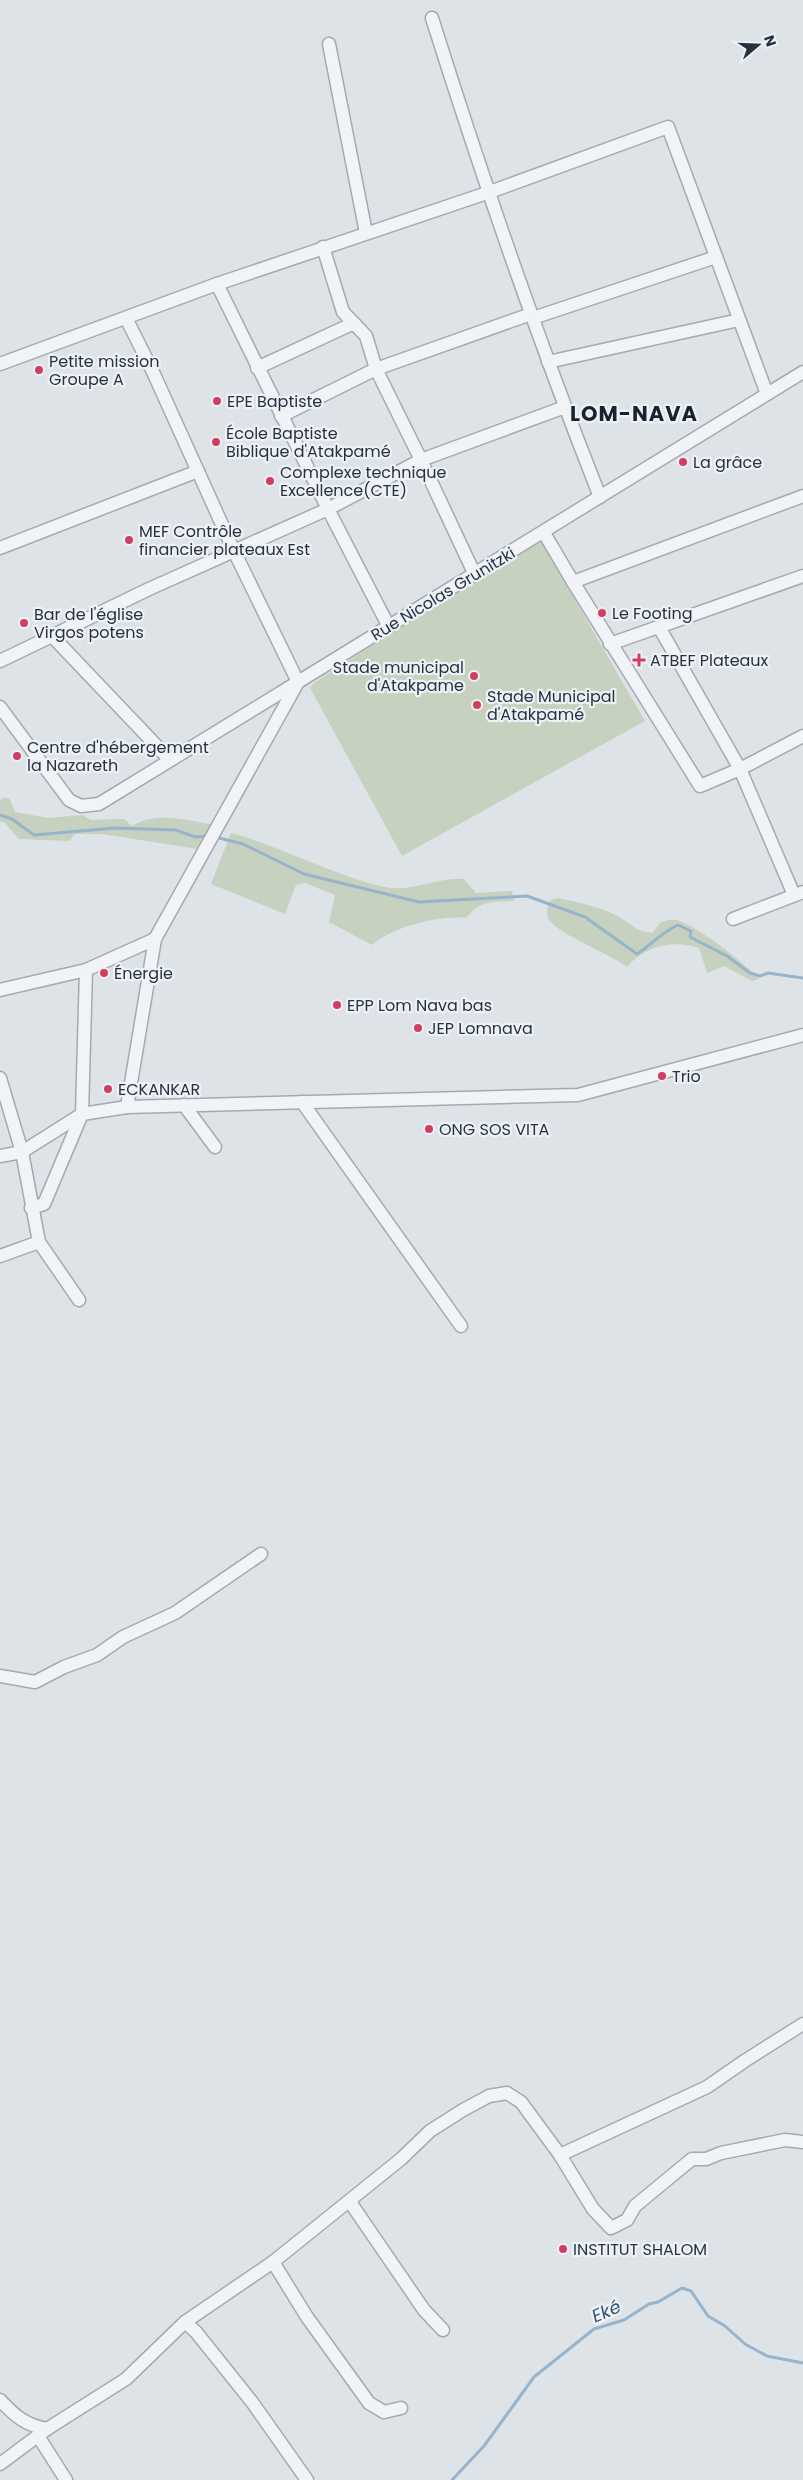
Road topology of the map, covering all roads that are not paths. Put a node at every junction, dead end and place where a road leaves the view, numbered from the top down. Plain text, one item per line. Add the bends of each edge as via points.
1 (432, 18) dead end
2 (329, 44) dead end
3 (488, 193) junction
4 (366, 233) junction
5 (324, 247) junction
6 (716, 257) junction
7 (217, 284) junction
8 (532, 316) junction
9 (126, 318) junction
10 (739, 320) junction
11 (354, 324) junction
12 (548, 362) junction
13 (0, 364) edge
14 (257, 368) junction
15 (376, 369) junction
16 (803, 372) edge
17 (767, 394) junction
18 (565, 407) junction
19 (281, 416) junction
20 (422, 460) junction
21 (198, 472) junction
22 (803, 496) edge
23 (600, 498) junction
24 (328, 509) junction
25 (544, 532) junction
26 (0, 548) edge
27 (234, 551) junction
28 (474, 575) junction
29 (803, 576) edge
30 (573, 582) junction
31 (389, 627) junction
32 (659, 627) junction
33 (52, 636) junction
34 (610, 644) junction
35 (0, 661) edge
36 (298, 682) junction
37 (0, 708) edge
38 (803, 736) edge
39 (170, 760) junction
40 (740, 769) junction
41 (799, 893) edge
42 (734, 919) dead end
43 (155, 938) junction
44 (86, 970) junction
45 (0, 990) edge
46 (803, 1034) edge
47 (0, 1078) edge
48 (302, 1102) junction
49 (184, 1105) junction
50 (127, 1107) junction
51 (82, 1114) junction
52 (215, 1147) dead end
53 (22, 1152) junction
54 (0, 1156) edge
55 (31, 1208) junction
56 (39, 1242) junction
57 (0, 1256) edge
58 (79, 1300) dead end
59 (461, 1326) dead end
60 (260, 1554) dead end
61 (0, 1676) edge
62 (803, 2024) edge
63 (803, 2142) edge
64 (560, 2155) junction
65 (350, 2202) junction
66 (273, 2262) junction
67 (185, 2322) junction
68 (443, 2330) dead end
69 (0, 2400) edge
70 (401, 2408) dead end
71 (42, 2433) junction
72 (0, 2464) edge
73 (66, 2480) edge
74 (307, 2480) edge

1 - 3 street
2 - 4 street
3 - 4 street
3 - 6 street via 668,127
3 - 8 street
4 - 5 street
5 - 7 street
5 - 11 street via 343,312
6 - 8 street
6 - 10 street
7 - 9 street
7 - 14 street
8 - 12 street
8 - 15 street
9 - 13 street
9 - 21 street
10 - 12 street
10 - 17 street
11 - 14 street
11 - 15 street via 366,336
12 - 18 street
14 - 19 street
15 - 19 street
15 - 20 street
16 - 17 street, Rue Nicolas Grunitzki
17 - 23 street, Rue Nicolas Grunitzki
18 - 20 street
18 - 23 street
19 - 24 street
20 - 24 street
20 - 28 street
21 - 26 street
21 - 27 street
22 - 30 street
23 - 25 street, Rue Nicolas Grunitzki
24 - 27 street
24 - 31 street
25 - 28 street, Rue Nicolas Grunitzki
25 - 30 street
27 - 33 street
27 - 36 street
28 - 31 street, Rue Nicolas Grunitzki
29 - 32 street
30 - 34 street
31 - 36 street, Rue Nicolas Grunitzki
32 - 34 street
32 - 40 street
33 - 35 street
33 - 39 street
34 - 40 street via 700,786
36 - 39 street, Rue Nicolas Grunitzki
36 - 43 street
37 - 39 street, Rue Nicolas Grunitzki via 70,800 81,806 99,804
38 - 40 street
40 - 41 street
41 - 42 street
43 - 44 street
43 - 50 street
44 - 45 street
44 - 51 street
46 - 48 street via 578,1095
47 - 53 street
48 - 49 street
48 - 59 street
49 - 50 street
49 - 52 street
50 - 51 street
51 - 53 street
51 - 55 street via 44,1204
53 - 54 street
53 - 55 street
55 - 56 street
56 - 57 street
56 - 58 street
60 - 61 street via 175,1613 123,1637 97,1655 35,1682
62 - 64 street via 707,2087
63 - 64 street via 784,2140 692,2159 635,2206 627,2220 611,2228 593,2209
64 - 65 street via 521,2102 514,2096 499,2093 462,2110 430,2131
65 - 66 street
65 - 68 street via 424,2310
66 - 67 street
66 - 70 street via 307,2317 369,2403 384,2412
67 - 71 street via 126,2379
67 - 74 street via 252,2402
69 - 71 street
71 - 72 street
71 - 73 street

